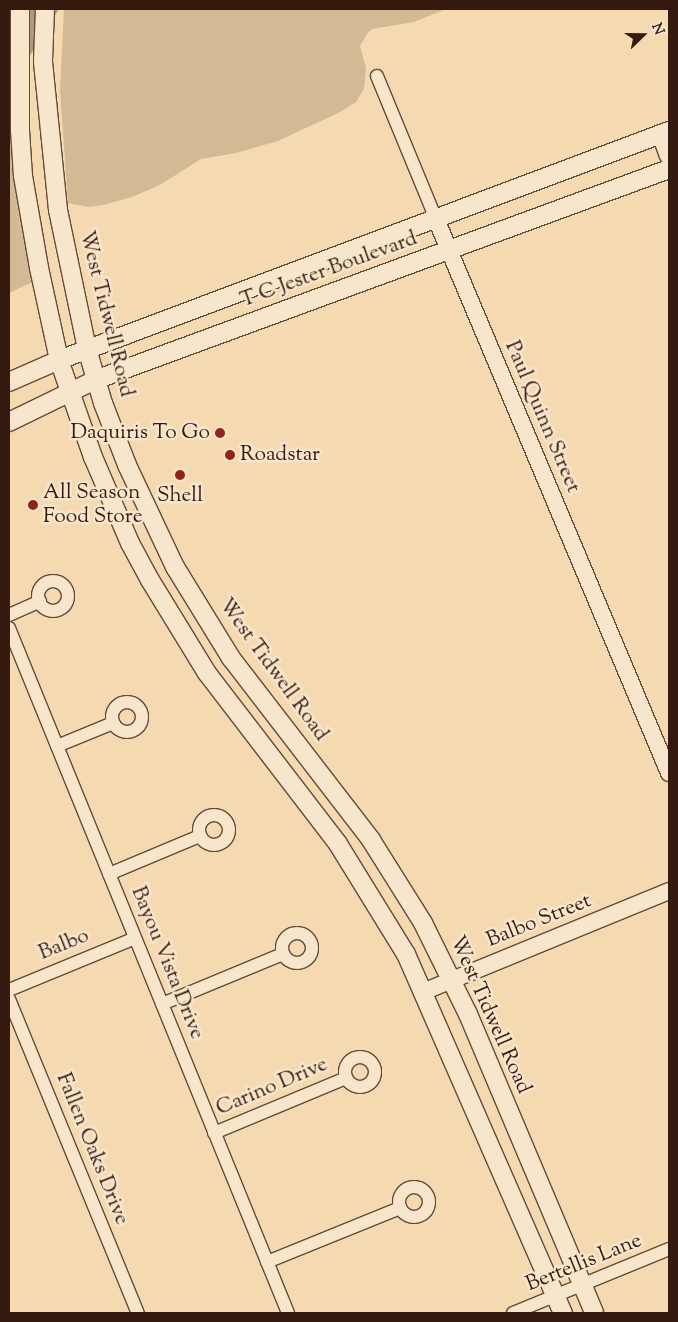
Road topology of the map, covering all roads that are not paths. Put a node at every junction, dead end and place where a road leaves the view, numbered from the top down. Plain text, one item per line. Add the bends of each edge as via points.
1 (20, 9) edge
2 (45, 9) edge
3 (378, 76) dead end
4 (665, 133) edge
5 (669, 156) edge
6 (669, 168) edge
7 (436, 219) junction
8 (448, 250) junction
9 (87, 349) junction
10 (59, 360) junction
11 (96, 380) junction
12 (9, 382) edge
13 (69, 392) junction
14 (9, 422) edge
15 (175, 567) junction
16 (150, 580) junction
17 (40, 601) dead end
18 (9, 615) edge
19 (9, 628) edge
20 (113, 723) dead end
21 (57, 746) junction
22 (317, 770) junction
23 (669, 773) edge
24 (295, 787) junction
25 (200, 836) dead end
26 (109, 874) junction
27 (669, 891) edge
28 (135, 938) junction
29 (283, 954) dead end
30 (452, 979) junction
31 (9, 990) edge
32 (424, 991) junction
33 (9, 999) edge
34 (162, 1004) junction
35 (346, 1078) dead end
36 (214, 1133) junction
37 (400, 1208) dead end
38 (669, 1249) edge
39 (267, 1262) junction
40 (582, 1285) junction
41 (555, 1296) junction
42 (138, 1313) edge
43 (288, 1313) edge
44 (514, 1313) edge
45 (563, 1313) edge
46 (594, 1313) edge

1 - 10 main road via 23,176
2 - 9 main road, West Tidwell Road via 43,62 58,210
3 - 7 street, Paul Quinn Street
4 - 5 main road
4 - 7 main road, T C Jester Boulevard
6 - 8 main road, T C Jester Boulevard
7 - 8 street, Paul Quinn Street
7 - 9 main road, T C Jester Boulevard
8 - 11 main road, T C Jester Boulevard
8 - 23 street, Paul Quinn Street
9 - 10 main road, T C Jester Boulevard
9 - 11 main road, West Tidwell Road
10 - 12 main road, T C Jester Boulevard
10 - 13 main road
11 - 13 main road, T C Jester Boulevard
11 - 15 main road, West Tidwell Road via 127,465
13 - 14 main road, T C Jester Boulevard
13 - 16 main road via 130,543
15 - 16 main road
15 - 22 main road, West Tidwell Road via 231,658
16 - 24 main road via 207,673
17 - 18 street
19 - 21 street, Bayou Vista Drive
20 - 21 street
21 - 26 street, Bayou Vista Drive
22 - 24 main road
22 - 30 main road, West Tidwell Road via 397,879
24 - 32 main road via 372,895
25 - 26 street
26 - 28 street, Bayou Vista Drive
27 - 30 street, Balbo Street
28 - 31 street, Balbo
28 - 34 street, Bayou Vista Drive
29 - 34 street
30 - 32 street, Balbo Street
30 - 40 main road, West Tidwell Road
32 - 41 main road
33 - 42 street, Fallen Oaks Drive
34 - 36 street, Bayou Vista Drive
35 - 36 street, Carino Drive
36 - 39 street, Bayou Vista Drive
37 - 39 street
38 - 40 street, Bertellis Lane
39 - 43 street, Bayou Vista Drive
40 - 41 street, Bertellis Lane
40 - 46 main road, West Tidwell Road
41 - 44 street, Bertellis Lane
41 - 45 main road

